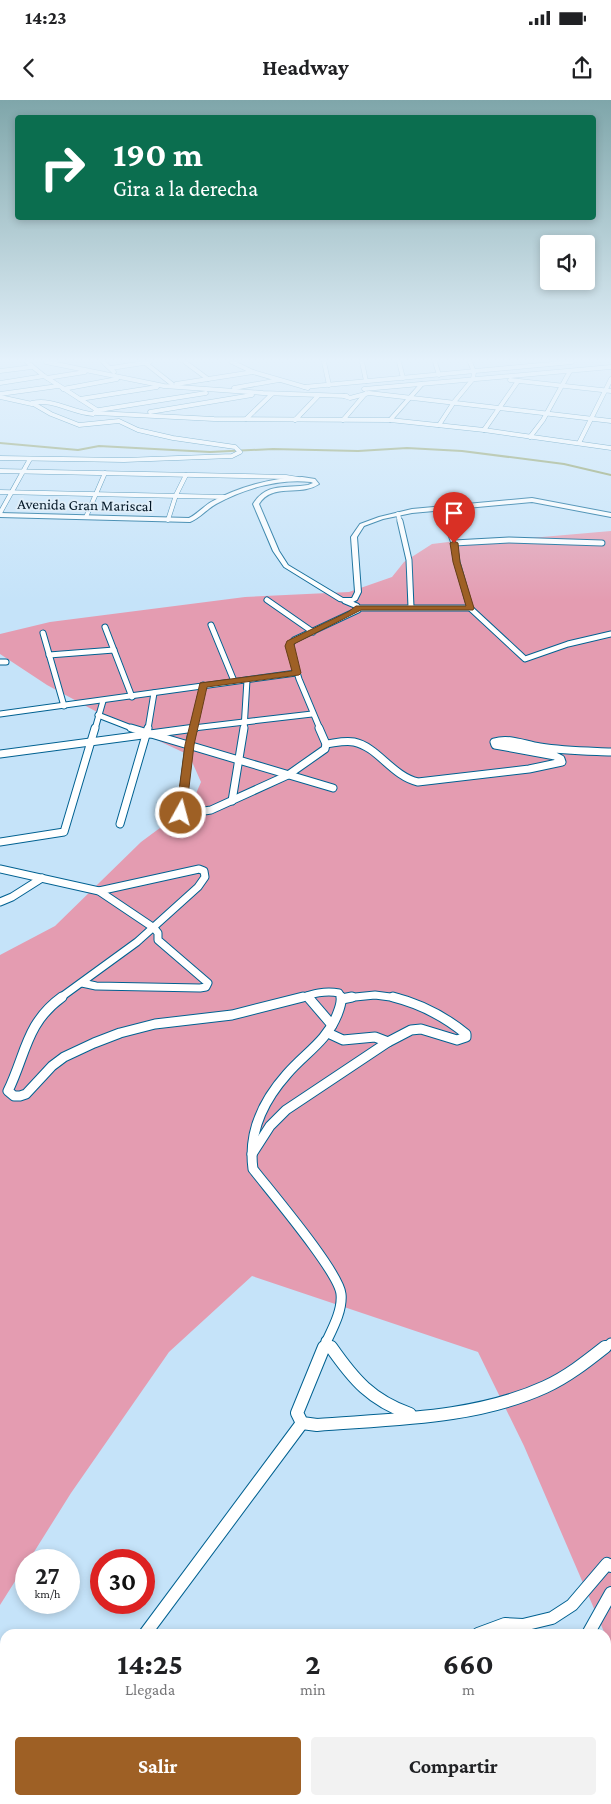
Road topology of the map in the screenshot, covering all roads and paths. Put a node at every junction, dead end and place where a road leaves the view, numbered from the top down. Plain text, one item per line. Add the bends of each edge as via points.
1 (192, 442) edge
2 (567, 442) edge
3 (579, 443) joint
4 (611, 448) edge
5 (0, 458) edge
6 (30, 459) junction
7 (0, 471) edge
8 (23, 472) junction
9 (105, 473) junction
10 (186, 475) junction
11 (298, 479) junction
12 (0, 492) edge
13 (13, 493) junction
14 (96, 494) junction
15 (176, 495) junction
16 (225, 497) junction
17 (442, 508) junction
18 (0, 514) edge
19 (398, 514) junction
20 (610, 515) edge
21 (86, 517) junction
22 (168, 520) junction
23 (454, 543) junction
24 (602, 543) dead end
25 (267, 600) dead end
26 (346, 601) junction
27 (411, 606) junction
28 (359, 608) junction
29 (470, 608) junction
30 (211, 625) dead end
31 (105, 627) dead end
32 (43, 632) dead end
33 (313, 632) junction
34 (611, 634) edge
35 (114, 650) junction
36 (49, 655) junction
37 (296, 673) junction
38 (247, 680) junction
39 (234, 681) junction
40 (203, 685) junction
41 (154, 693) junction
42 (132, 696) junction
43 (103, 701) junction
44 (64, 706) junction
45 (0, 714) edge
46 (312, 714) junction
47 (98, 715) junction
48 (245, 723) junction
49 (192, 729) junction
50 (147, 734) junction
51 (90, 743) junction
52 (326, 744) junction
53 (189, 745) junction
54 (611, 752) edge
55 (0, 754) edge
56 (239, 761) junction
57 (288, 775) junction
58 (333, 788) dead end
59 (232, 800) junction
60 (120, 824) dead end
61 (0, 842) edge
62 (0, 869) edge
63 (42, 878) junction
64 (99, 891) junction
65 (0, 902) edge
66 (154, 928) junction
67 (158, 940) junction
68 (137, 942) junction
69 (82, 983) junction
70 (308, 997) junction
71 (342, 998) junction
72 (330, 1029) junction
73 (388, 1042) junction
74 (250, 1157) junction
75 (326, 1341) junction
76 (611, 1343) edge
77 (414, 1416) junction
78 (302, 1423) junction
79 (611, 1566) edge
80 (611, 1593) edge
81 (149, 1629) edge
82 (492, 1629) edge
83 (591, 1629) edge

1 - 6 street via 239,450 232,456 145,460
2 - 3 street
3 - 4 street
5 - 6 street
6 - 8 street
7 - 8 street
8 - 9 street
8 - 13 street
9 - 10 street
9 - 14 street
10 - 11 street
10 - 15 street
11 - 16 street, Avenida Gran Mariscal via 254,487
11 - 26 street via 310,479 316,484 266,493 256,504 258,511 286,566
12 - 13 street
13 - 14 street
13 - 18 street
14 - 15 street
14 - 21 street
15 - 16 street
15 - 22 street
16 - 22 street, Avenida Gran Mariscal via 193,519
17 - 19 street
17 - 20 street via 532,500
17 - 23 street
18 - 21 street, Avenida Gran Mariscal
19 - 26 street via 362,525 357,530 354,537 357,596 355,600
19 - 27 street via 409,560
21 - 22 street, Avenida Gran Mariscal
23 - 24 street via 509,540
23 - 29 street
25 - 33 street
26 - 28 street
27 - 28 street
27 - 29 street
28 - 33 street
29 - 34 street via 525,659
30 - 39 street
31 - 35 street
32 - 36 street
33 - 37 street via 290,643
35 - 36 street
35 - 42 street
36 - 44 street
37 - 38 street
37 - 46 street
38 - 39 street
38 - 48 street
39 - 40 street
40 - 41 street
40 - 49 street
41 - 42 street
41 - 50 street
42 - 43 street
43 - 44 street
43 - 47 street
44 - 45 street
46 - 48 street
46 - 52 street
47 - 50 street
47 - 51 street
48 - 49 street
48 - 56 street
49 - 50 street
49 - 53 street
50 - 51 street
50 - 53 street
50 - 60 street
51 - 55 street
51 - 61 street via 64,832
52 - 54 street via 359,743 418,782 562,762 555,756 495,745 497,741
52 - 57 street via 325,749
53 - 56 street
53 - 59 street via 181,813 210,810
56 - 57 street
56 - 59 street
57 - 58 street
57 - 59 street
62 - 63 street
63 - 64 street
63 - 65 street
64 - 66 street
64 - 66 street via 186,871 204,871 205,877 198,887
66 - 67 street
66 - 68 street
67 - 68 street
67 - 69 street via 206,980 206,987 96,986
68 - 69 street
69 - 70 street via 48,1007 38,1019 10,1085 8,1092 12,1097 28,1094 53,1065 103,1038 139,1027 232,1015
70 - 71 street via 327,990
70 - 72 street
71 - 72 street
71 - 73 street via 365,994 427,1006 466,1034 457,1040 421,1029 411,1030
72 - 73 street via 343,1040 375,1037
72 - 74 street via 270,1096 258,1118
73 - 74 street via 286,1110 270,1126
74 - 75 street via 253,1169 329,1268 341,1293 340,1307
75 - 77 street via 372,1397
75 - 78 street via 298,1413
76 - 77 street via 574,1373 536,1392 472,1410
77 - 78 street via 317,1425
78 - 81 street
79 - 82 street via 607,1564 572,1605 552,1618 524,1625 505,1624
80 - 83 street

